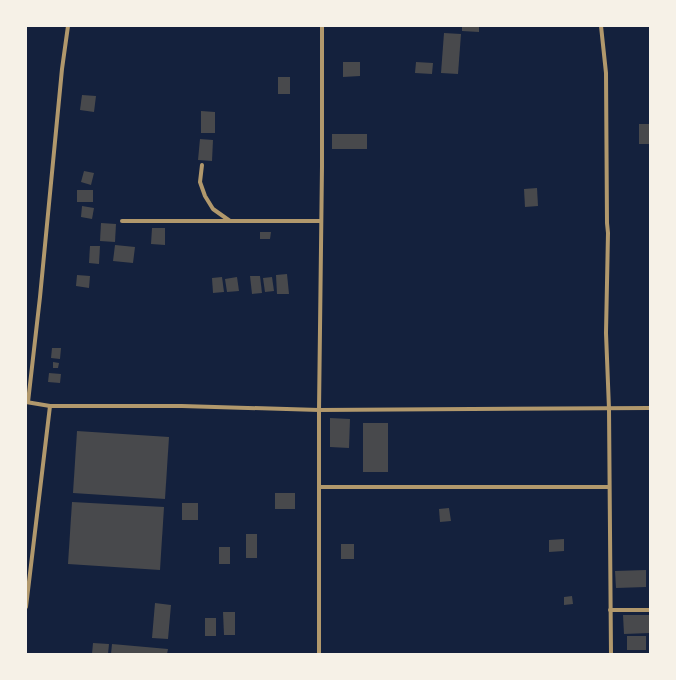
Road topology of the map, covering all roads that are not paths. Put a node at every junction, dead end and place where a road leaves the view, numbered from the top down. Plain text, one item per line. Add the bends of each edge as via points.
1 (68, 26) edge
2 (322, 26) edge
3 (601, 26) edge
4 (202, 165) dead end
5 (122, 221) dead end
6 (230, 221) junction
7 (321, 221) junction
8 (27, 402) edge
9 (50, 406) junction
10 (650, 408) edge
11 (609, 409) junction
12 (319, 410) junction
13 (319, 487) junction
14 (609, 487) junction
15 (26, 607) edge
16 (610, 610) junction
17 (650, 610) edge
18 (319, 654) edge
19 (611, 654) edge

1 - 8 street
2 - 7 street
3 - 11 street via 606,73 606,333
4 - 6 street via 200,182 205,196 213,209
5 - 6 street
6 - 7 street
7 - 12 street
8 - 9 street
9 - 12 street
9 - 15 street
10 - 11 street
11 - 12 street
11 - 14 street
12 - 13 street
13 - 14 street
13 - 18 street
14 - 16 street
16 - 17 street
16 - 19 street

